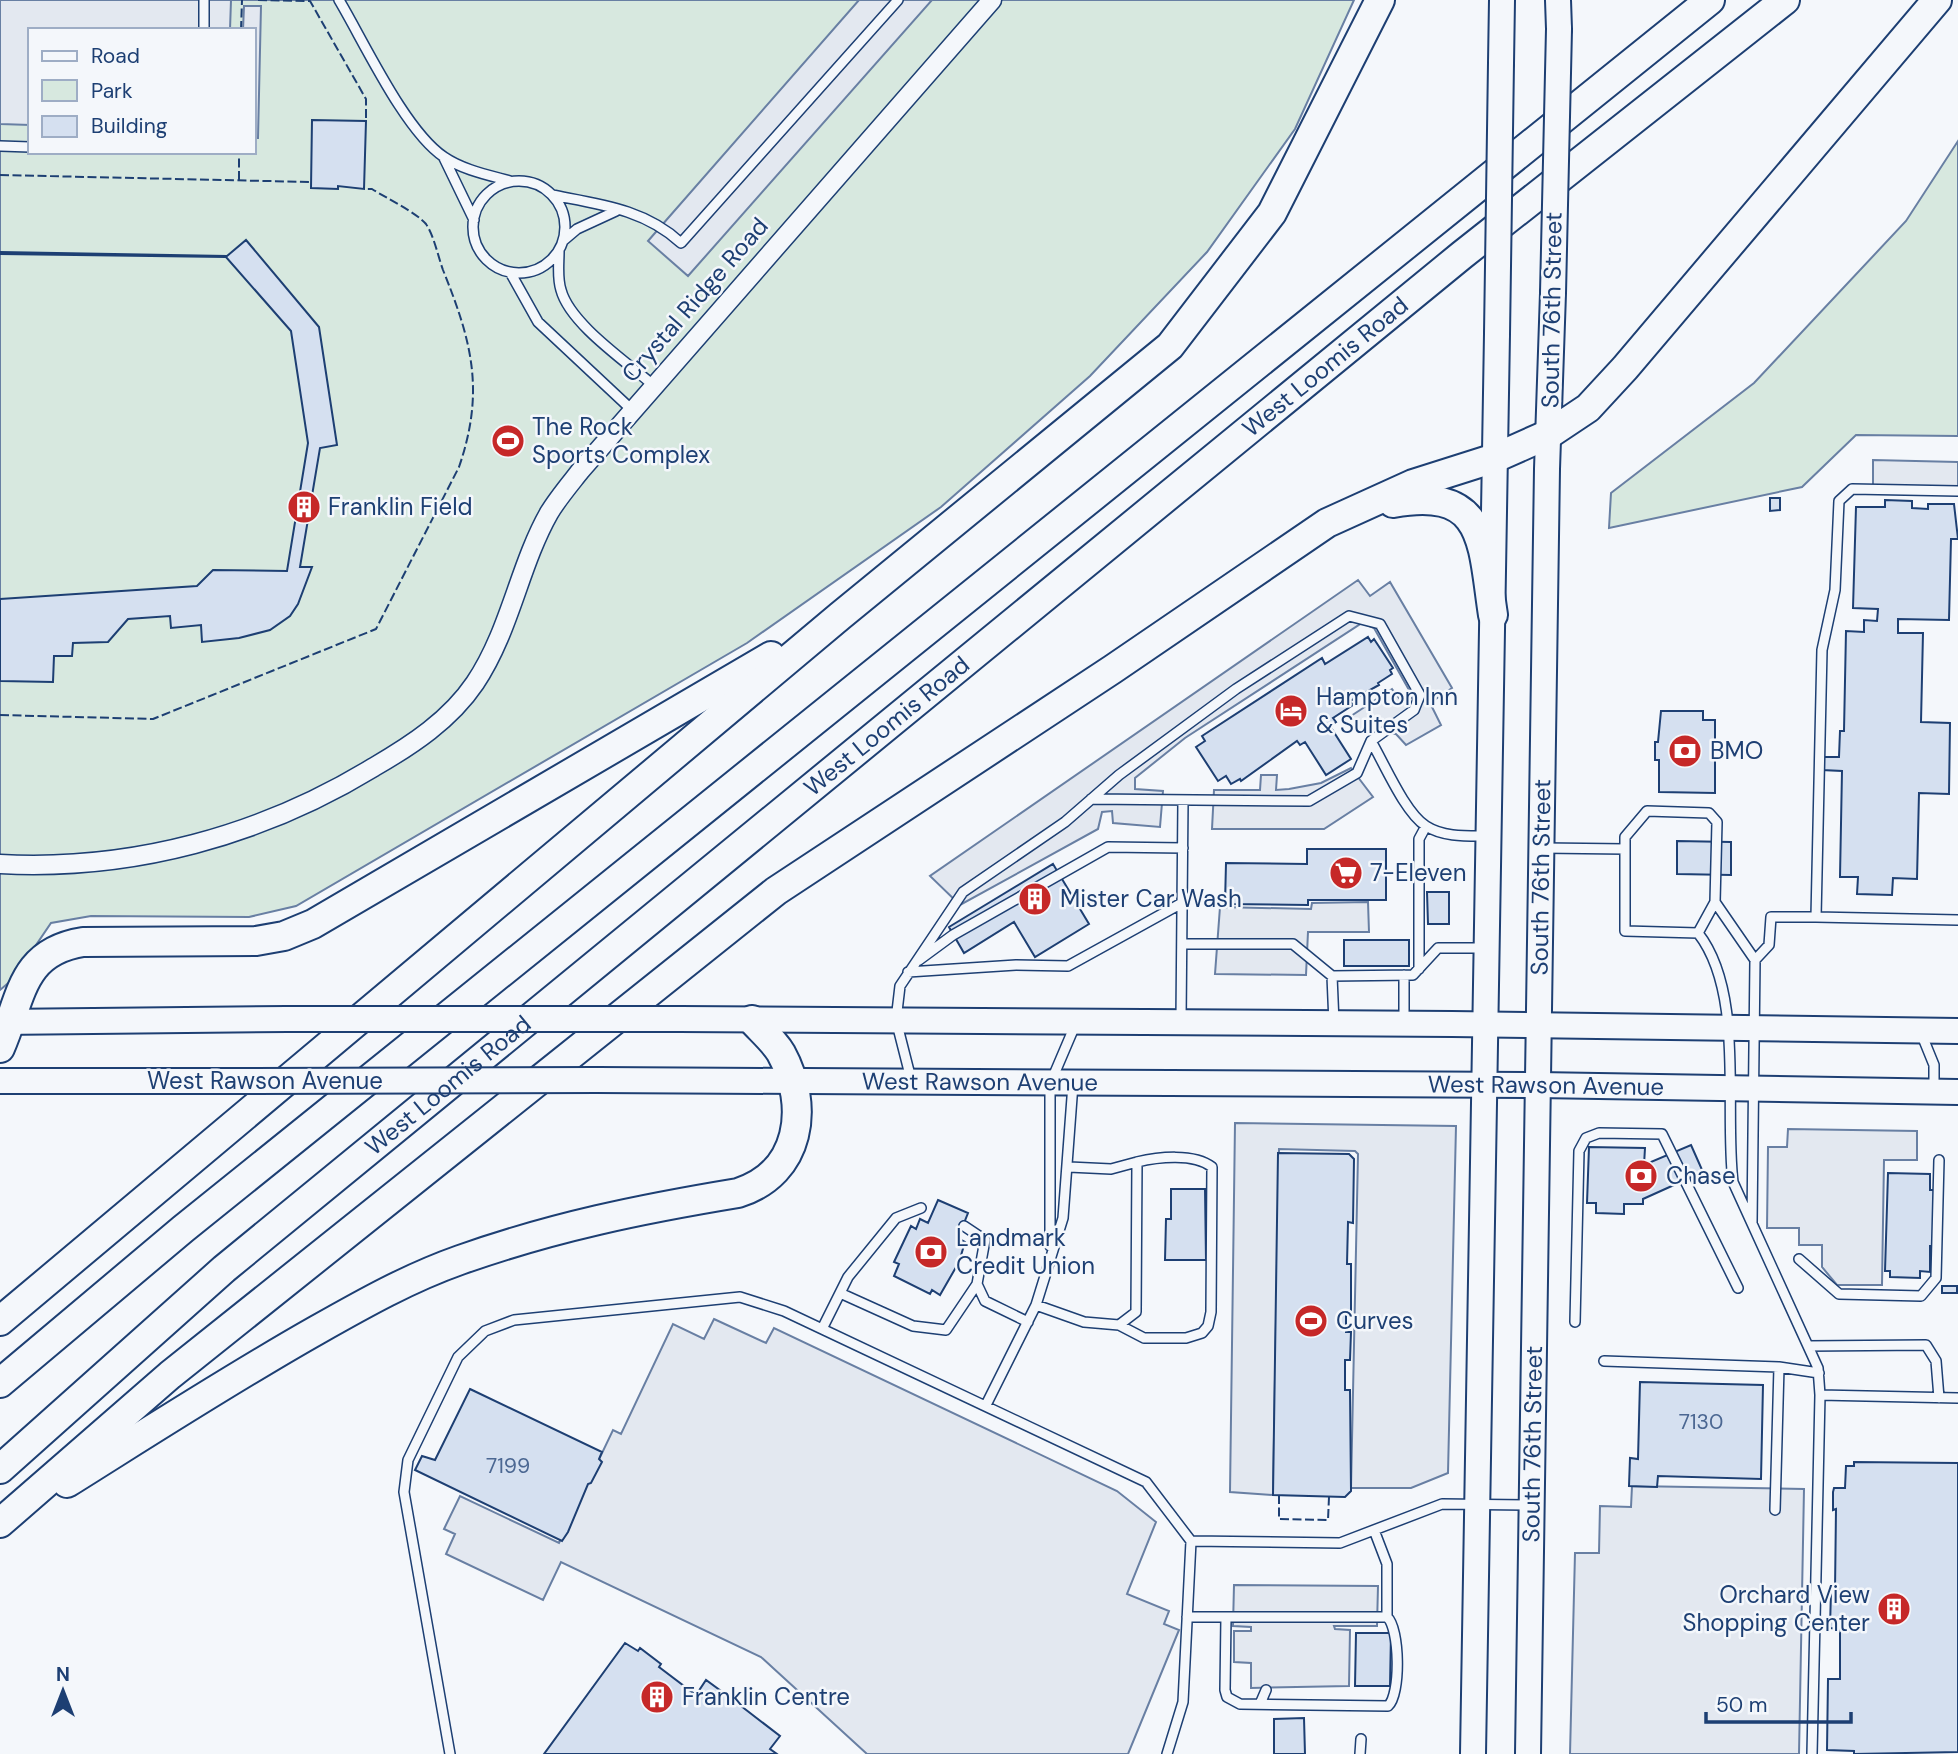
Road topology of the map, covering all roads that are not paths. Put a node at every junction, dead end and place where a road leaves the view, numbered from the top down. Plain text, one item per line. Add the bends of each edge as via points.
1 (204, 0) edge
2 (339, 0) edge
3 (898, 0) edge
4 (992, 0) edge
5 (1380, 0) edge
6 (1502, 0) edge
7 (1558, 0) edge
8 (1710, 0) edge
9 (1785, 0) edge
10 (1937, 0) edge
11 (204, 28) edge
12 (0, 146) edge
13 (28, 147) edge
14 (444, 158) junction
15 (512, 182) junction
16 (552, 195) junction
17 (616, 211) junction
18 (474, 220) junction
19 (564, 240) junction
20 (559, 251) junction
21 (510, 272) junction
22 (653, 385) junction
23 (632, 410) junction
24 (1549, 434) junction
25 (1495, 458) junction
26 (1958, 491) edge
27 (1327, 523) junction
28 (1493, 615) junction
29 (839, 616) junction
30 (1371, 741) junction
31 (1091, 799) junction
32 (1183, 800) junction
33 (1426, 826) junction
34 (1489, 836) junction
35 (1183, 848) junction
36 (1542, 848) junction
37 (1625, 849) junction
38 (0, 864) edge
39 (1715, 902) junction
40 (1182, 903) junction
41 (1816, 917) junction
42 (1958, 920) edge
43 (1698, 933) junction
44 (1182, 944) junction
45 (1487, 948) junction
46 (1755, 960) junction
47 (910, 969) junction
48 (1419, 969) junction
49 (1404, 975) junction
50 (1332, 976) junction
51 (752, 1020) junction
52 (896, 1020) junction
53 (6, 1022) edge
54 (1077, 1022) junction
55 (1181, 1022) junction
56 (1334, 1023) junction
57 (1404, 1023) junction
58 (1486, 1024) junction
59 (1539, 1025) junction
60 (1728, 1027) junction
61 (1756, 1028) junction
62 (1920, 1030) junction
63 (1958, 1031) edge
64 (0, 1048) edge
65 (0, 1081) edge
66 (793, 1083) junction
67 (912, 1084) junction
68 (1061, 1084) junction
69 (1538, 1085) junction
70 (1484, 1086) junction
71 (1728, 1088) junction
72 (1755, 1089) junction
73 (1946, 1092) edge
74 (1939, 1160) dead end
75 (1137, 1162) junction
76 (1069, 1167) junction
77 (921, 1208) dead end
78 (964, 1226) dead end
79 (1752, 1228) junction
80 (1050, 1253) junction
81 (1799, 1259) dead end
82 (977, 1284) junction
83 (1738, 1289) dead end
84 (840, 1293) junction
85 (1036, 1305) junction
86 (0, 1321) edge
87 (1028, 1322) junction
88 (1575, 1322) dead end
89 (1119, 1325) junction
90 (822, 1329) junction
91 (1808, 1346) junction
92 (1604, 1362) dead end
93 (1779, 1367) junction
94 (1819, 1373) junction
95 (0, 1383) edge
96 (1819, 1395) junction
97 (1939, 1398) junction
98 (1958, 1398) edge
99 (986, 1405) junction
100 (0, 1469) edge
101 (1477, 1504) junction
102 (1531, 1505) junction
103 (1775, 1510) dead end
104 (0, 1524) edge
105 (1374, 1530) junction
106 (1191, 1541) junction
107 (1187, 1617) junction
108 (1226, 1617) junction
109 (1388, 1617) junction
110 (1266, 1690) dead end
111 (1260, 1704) junction
112 (1361, 1739) dead end
113 (450, 1754) edge
114 (1167, 1754) edge
115 (1360, 1754) edge
116 (1473, 1754) edge
117 (1528, 1754) edge
118 (1812, 1754) edge

1 - 11 lane
2 - 14 lane via 412,123
3 - 17 lane via 681,243 653,220
4 - 22 street, Crystal Ridge Road
5 - 29 main road via 1272,213 1170,346
6 - 25 main road, bridge
7 - 24 main road, South 76th Street, bridge
8 - 95 main road, West Loomis Road via 183,1229
9 - 100 main road, West Loomis Road via 1462,255 224,1269
10 - 24 main road via 1603,394
12 - 13 lane
14 - 15 lane
14 - 18 lane
15 - 16 lane via 526,181
15 - 18 lane via 487,195
16 - 17 lane via 599,202
16 - 19 lane via 562,208
17 - 19 lane
18 - 21 lane via 478,247 486,259
19 - 20 lane
20 - 21 lane via 538,270
20 - 22 lane via 561,290 567,305
21 - 23 lane via 538,322
22 - 23 street, Crystal Ridge Road
23 - 38 street, Crystal Ridge Road via 549,512 506,621 475,683 424,737 295,810 173,851 108,862
24 - 25 main road
24 - 36 main road, South 76th Street
25 - 27 main road via 1413,484
25 - 28 main road
26 - 41 lane via 1852,489 1839,501 1835,590 1822,650
27 - 28 main road via 1425,499 1467,513 1481,543
27 - 104 main road via 776,891 170,1375
28 - 34 main road
29 - 53 main road via 313,924 256,941 63,945 44,954 31,970
29 - 86 main road
30 - 31 lane via 1414,710 1420,695 1380,624 1349,616 1236,689
30 - 32 lane via 1357,773 1309,802
30 - 33 lane via 1414,815
31 - 32 lane
31 - 47 lane via 963,892
32 - 35 lane
33 - 34 lane via 1450,835
33 - 48 lane via 1419,839
34 - 45 main road
35 - 40 lane
35 - 47 lane via 1108,847 953,935
36 - 37 lane
36 - 59 main road, South 76th Street
37 - 39 lane via 1625,836 1647,811 1709,813 1717,822
37 - 43 lane via 1625,931
39 - 43 lane
39 - 46 lane
40 - 44 lane
40 - 47 lane via 1068,966
41 - 42 lane
41 - 46 lane via 1771,917 1769,945
43 - 60 lane via 1722,979
44 - 50 lane via 1293,944
44 - 55 lane
45 - 48 lane via 1438,948
45 - 58 main road
46 - 61 lane
47 - 52 lane via 900,986
48 - 49 lane
49 - 50 lane
49 - 57 lane
50 - 56 lane
51 - 52 main road
51 - 53 main road, bridge
51 - 66 main road via 780,1052
52 - 54 main road
52 - 67 lane
53 - 64 main road
54 - 55 main road
54 - 68 lane
55 - 56 main road
56 - 57 main road
57 - 58 main road
58 - 59 main road
58 - 70 main road
59 - 60 main road
59 - 69 main road, South 76th Street
60 - 61 main road
60 - 71 lane
61 - 62 main road
61 - 72 lane
62 - 63 main road
62 - 73 lane
65 - 66 main road, West Rawson Avenue, bridge
66 - 67 main road, West Rawson Avenue
66 - 104 main road via 798,1105 788,1154 756,1188 617,1213 549,1231 412,1280 267,1359
67 - 68 main road, West Rawson Avenue
68 - 70 main road, West Rawson Avenue
68 - 76 lane via 1068,1119
68 - 80 lane
69 - 70 main road, West Rawson Avenue
69 - 71 main road, West Rawson Avenue
69 - 102 main road, South 76th Street
70 - 101 main road
71 - 72 main road, West Rawson Avenue
71 - 79 lane via 1732,1182
72 - 73 main road, West Rawson Avenue
72 - 79 lane
74 - 81 lane via 1936,1278 1921,1296 1839,1294
75 - 76 lane via 1111,1169
75 - 89 lane via 1136,1312
75 - 89 lane via 1182,1158 1212,1167 1211,1312 1202,1333 1186,1338 1144,1338
76 - 80 lane via 1063,1218
77 - 84 lane via 896,1218
78 - 82 lane via 985,1240
79 - 91 lane
80 - 85 lane
82 - 84 lane via 946,1330 913,1326
82 - 87 lane via 985,1301
83 - 88 lane via 1662,1134 1599,1133 1586,1138 1579,1151
84 - 90 lane
85 - 87 lane
85 - 89 lane via 1084,1322
87 - 99 lane
90 - 99 lane
90 - 113 lane via 767,1303 740,1297 514,1320 485,1331 458,1357 408,1460 404,1492
91 - 94 lane
91 - 97 lane via 1926,1345 1936,1361
92 - 93 lane
93 - 94 lane
93 - 103 lane
94 - 96 lane
96 - 97 lane
96 - 118 lane
97 - 98 lane
99 - 106 lane via 1146,1482
101 - 102 lane
101 - 105 lane via 1442,1504
101 - 116 main road
102 - 117 main road, South 76th Street
105 - 106 lane via 1340,1543
105 - 109 lane via 1388,1564
106 - 107 lane
107 - 108 lane
107 - 114 lane via 1183,1702
108 - 109 lane
108 - 111 lane via 1227,1697 1240,1704
109 - 111 lane via 1396,1629 1396,1693 1388,1706
110 - 111 lane
112 - 115 lane

